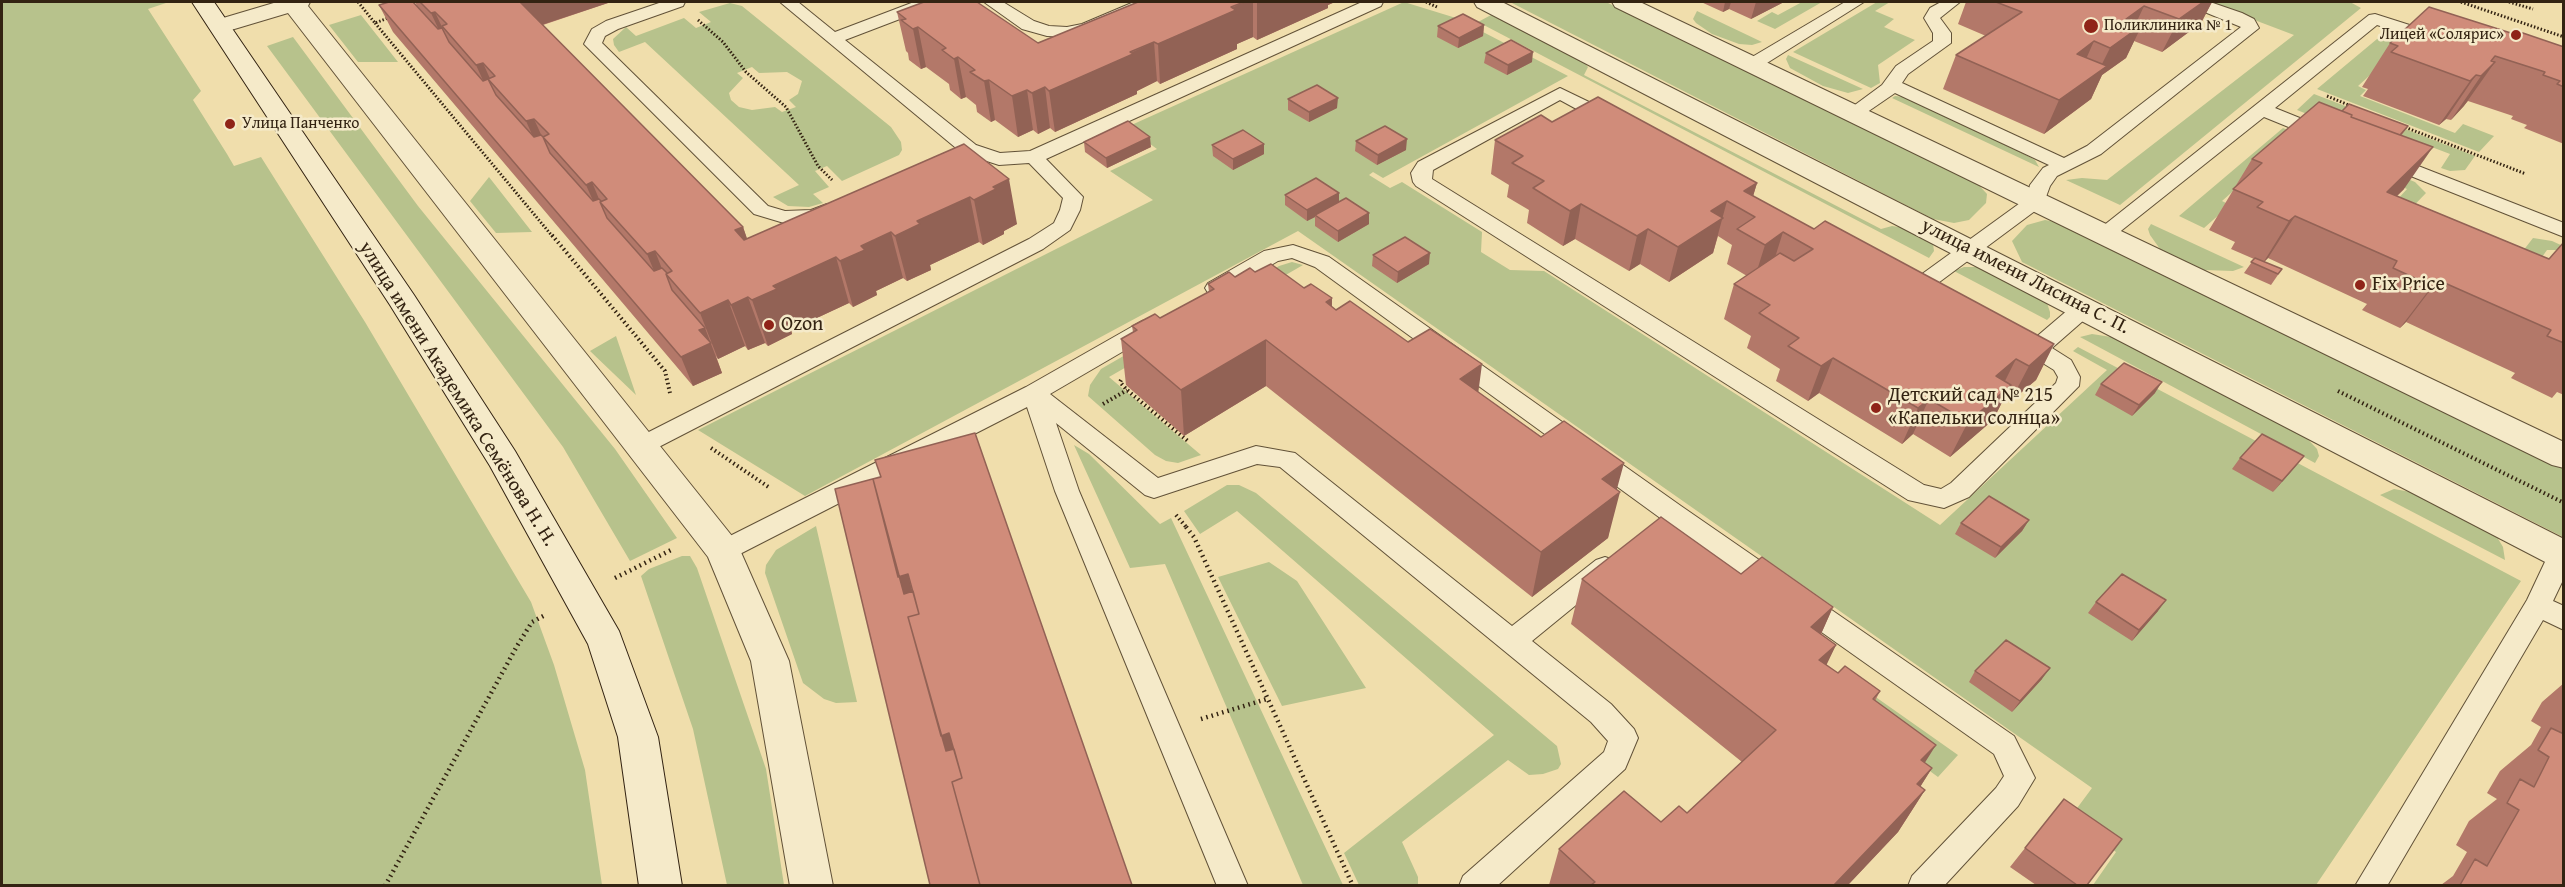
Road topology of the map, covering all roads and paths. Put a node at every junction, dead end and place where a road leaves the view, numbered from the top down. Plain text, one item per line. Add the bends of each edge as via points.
1 (295, 2) edge
2 (358, 2) edge
3 (677, 2) edge
4 (788, 2) edge
5 (928, 2) edge
6 (992, 2) edge
7 (1147, 2) edge
8 (1376, 2) edge
9 (1426, 2) edge
10 (1485, 2) edge
11 (1623, 2) edge
12 (1856, 2) edge
13 (1952, 2) edge
14 (2196, 2) edge
15 (2461, 2) edge
16 (2509, 2) edge
17 (1437, 7) dead end
18 (2533, 9) dead end
19 (212, 14) edge
20 (397, 15) edge
21 (375, 22) junction
22 (2564, 37) edge
23 (834, 38) junction
24 (2453, 46) edge
25 (1753, 64) junction
26 (2295, 84) junction
27 (1891, 85) junction
28 (2264, 110) junction
29 (2361, 110) edge
30 (1854, 113) junction
31 (2394, 123) edge
32 (1632, 131) edge
33 (2341, 141) edge
34 (969, 148) junction
35 (2363, 150) edge
36 (1034, 157) junction
37 (948, 158) edge
38 (2066, 166) junction
39 (2526, 174) dead end
40 (852, 199) joint
41 (2036, 201) junction
42 (2564, 231) edge
43 (2105, 234) junction
44 (1970, 249) junction
45 (1899, 276) edge
46 (1919, 287) junction
47 (1202, 296) edge
48 (1949, 302) edge
49 (2084, 308) junction
50 (1172, 314) edge
51 (1998, 328) edge
52 (2037, 349) junction
53 (1123, 376) dead end
54 (1127, 390) junction
55 (1034, 393) junction
56 (1097, 408) dead end
57 (678, 426) junction
58 (641, 446) junction
59 (2564, 456) edge
60 (1219, 468) junction
61 (1154, 489) junction
62 (1625, 550) edge
63 (723, 551) junction
64 (2562, 554) edge
65 (2538, 605) junction
66 (2564, 618) edge
67 (1513, 641) junction
68 (1267, 699) junction
69 (1228, 711) dead end
70 (661, 885) edge
71 (812, 885) edge
72 (1233, 885) edge
73 (1353, 885) edge
74 (1474, 885) edge
75 (1923, 885) edge
76 (2370, 885) edge

1 - 19 street
1 - 58 street
2 - 21 path
3 - 40 path via 723,42 746,72 786,107 818,166
3 - 40 lane via 612,25 598,33 593,44 761,210 784,218 814,216
4 - 23 lane
5 - 23 lane
6 - 7 lane via 1028,25 1047,32 1067,32
8 - 36 lane
9 - 17 path
10 - 44 street, улица имени Лисина С. П.
11 - 25 street
12 - 25 lane
13 - 27 lane via 1932,18 1942,33 1942,43 1902,70
14 - 38 lane via 2236,17 2250,28 2094,150
15 - 22 path
16 - 18 path
19 - 70 street, улица имени Академика Семёнова Н. Н. via 503,460 606,642 638,737
20 - 21 path
21 - 57 path via 665,371
23 - 34 lane
24 - 26 lane via 2375,19
25 - 30 street
26 - 28 lane
26 - 29 path
27 - 30 lane
27 - 38 lane
28 - 33 lane
28 - 43 lane
30 - 41 street
31 - 39 path
32 - 52 lane via 1560,93 1425,166 1421,173 1423,182 1917,493 1944,499 1960,490 2067,386 2069,377 2063,365
34 - 36 lane via 999,159
34 - 37 lane
35 - 42 lane
36 - 57 lane via 1073,197 1063,226 1036,244
38 - 41 lane via 2050,172 2040,185
41 - 43 street
41 - 44 lane
43 - 59 street
44 - 46 lane
44 - 49 street, улица имени Лисина С. П.
45 - 46 lane
46 - 48 lane
47 - 75 lane via 1271,256 1293,251 1312,256 1662,520 2004,745 2020,778 2007,797
49 - 52 lane
49 - 64 street, улица имени Лисина С. П.
50 - 55 lane
51 - 52 lane
53 - 54 path via 1119,382
54 - 56 path
54 - 60 path
55 - 61 lane
55 - 63 lane
55 - 72 lane via 1067,491
57 - 58 lane
58 - 63 street
60 - 61 lane
60 - 67 lane via 1256,455 1286,459
61 - 68 path via 1194,537
62 - 67 lane
63 - 71 street via 770,661
64 - 65 lane
65 - 66 lane
65 - 76 lane
67 - 74 lane via 1601,713 1624,738 1615,760
68 - 69 path
68 - 73 path

